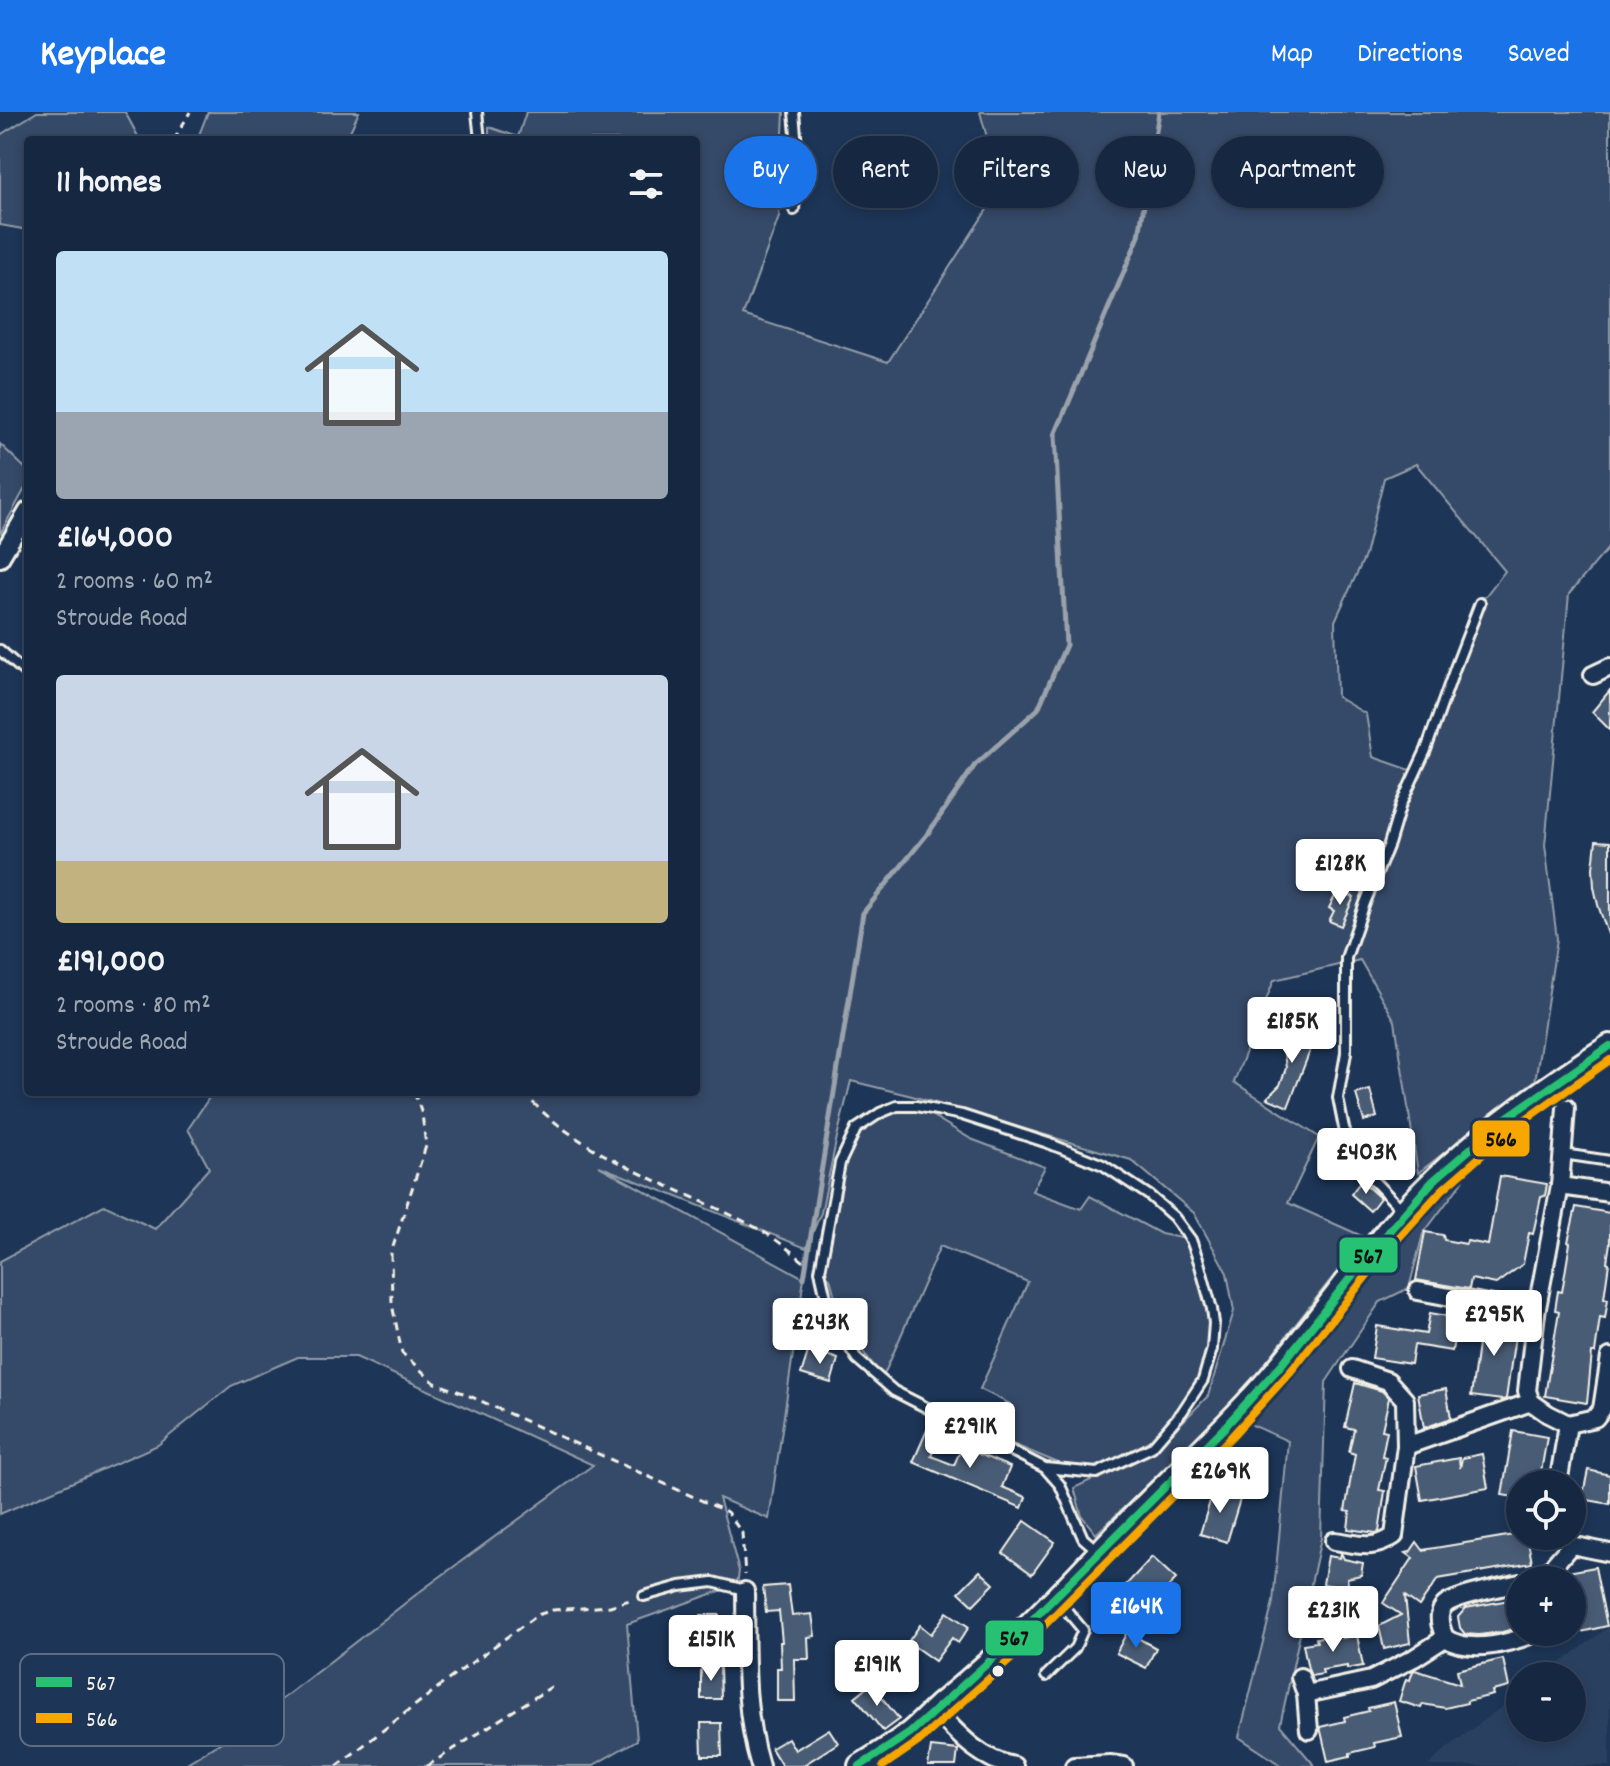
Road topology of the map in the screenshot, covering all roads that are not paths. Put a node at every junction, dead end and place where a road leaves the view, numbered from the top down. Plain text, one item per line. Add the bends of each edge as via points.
1 (477, 112) edge
2 (794, 112) edge
3 (480, 136) edge
4 (794, 210) dead end
5 (24, 518) edge
6 (0, 558) edge
7 (1480, 603) dead end
8 (0, 650) edge
9 (1610, 667) edge
10 (24, 671) edge
11 (1593, 675) dead end
12 (1610, 1046) edge
13 (1566, 1108) dead end
14 (1562, 1153) junction
15 (1610, 1161) edge
16 (1560, 1186) junction
17 (1610, 1193) edge
18 (1404, 1212) junction
19 (1418, 1291) dead end
20 (1536, 1313) junction
21 (1610, 1357) edge
22 (1352, 1369) dead end
23 (1531, 1402) junction
24 (1568, 1424) junction
25 (1406, 1446) junction
26 (1045, 1468) junction
27 (1560, 1470) edge
28 (1334, 1541) dead end
29 (1586, 1546) edge
30 (1099, 1553) junction
31 (1610, 1553) edge
32 (1506, 1587) edge
33 (745, 1591) joint
34 (644, 1596) road end
35 (1057, 1598) junction
36 (1445, 1638) junction
37 (1506, 1642) edge
38 (1046, 1676) dead end
39 (1300, 1677) dead end
40 (1306, 1694) junction
41 (935, 1710) junction
42 (1309, 1730) dead end
43 (760, 1766) edge
44 (860, 1766) edge
45 (1014, 1766) edge
46 (1074, 1766) edge
47 (1124, 1766) edge

1 - 3 lane
2 - 4 lane
5 - 6 street
7 - 18 lane via 1346,958 1346,1053 1338,1098 1344,1128 1352,1155
8 - 10 lane
9 - 11 street
12 - 18 street via 1492,1132
13 - 14 street
14 - 15 lane
14 - 16 street
16 - 17 street
16 - 20 street
18 - 30 street via 1263,1386
19 - 20 street
20 - 23 street via 1527,1391
21 - 24 street via 1599,1415
22 - 25 street via 1388,1381 1405,1400
23 - 24 street
23 - 25 street
24 - 27 street
25 - 28 street via 1394,1536 1374,1546
26 - 26 lane via 894,1391 857,1359 830,1316 820,1271 840,1163 856,1129 880,1113 916,1106 962,1115 1103,1165 1150,1196 1191,1240 1214,1323 1203,1380 1152,1447 1097,1473
26 - 30 lane via 1060,1485 1083,1538
29 - 31 street
30 - 35 street
32 - 36 street via 1447,1603 1440,1619
33 - 34 lane via 713,1582
33 - 43 street via 749,1710
35 - 38 lane via 1083,1630 1075,1648
35 - 41 street
36 - 37 street via 1460,1645
36 - 40 street via 1371,1680
39 - 40 street
40 - 42 street
41 - 44 street
41 - 45 street via 988,1758
46 - 47 street

